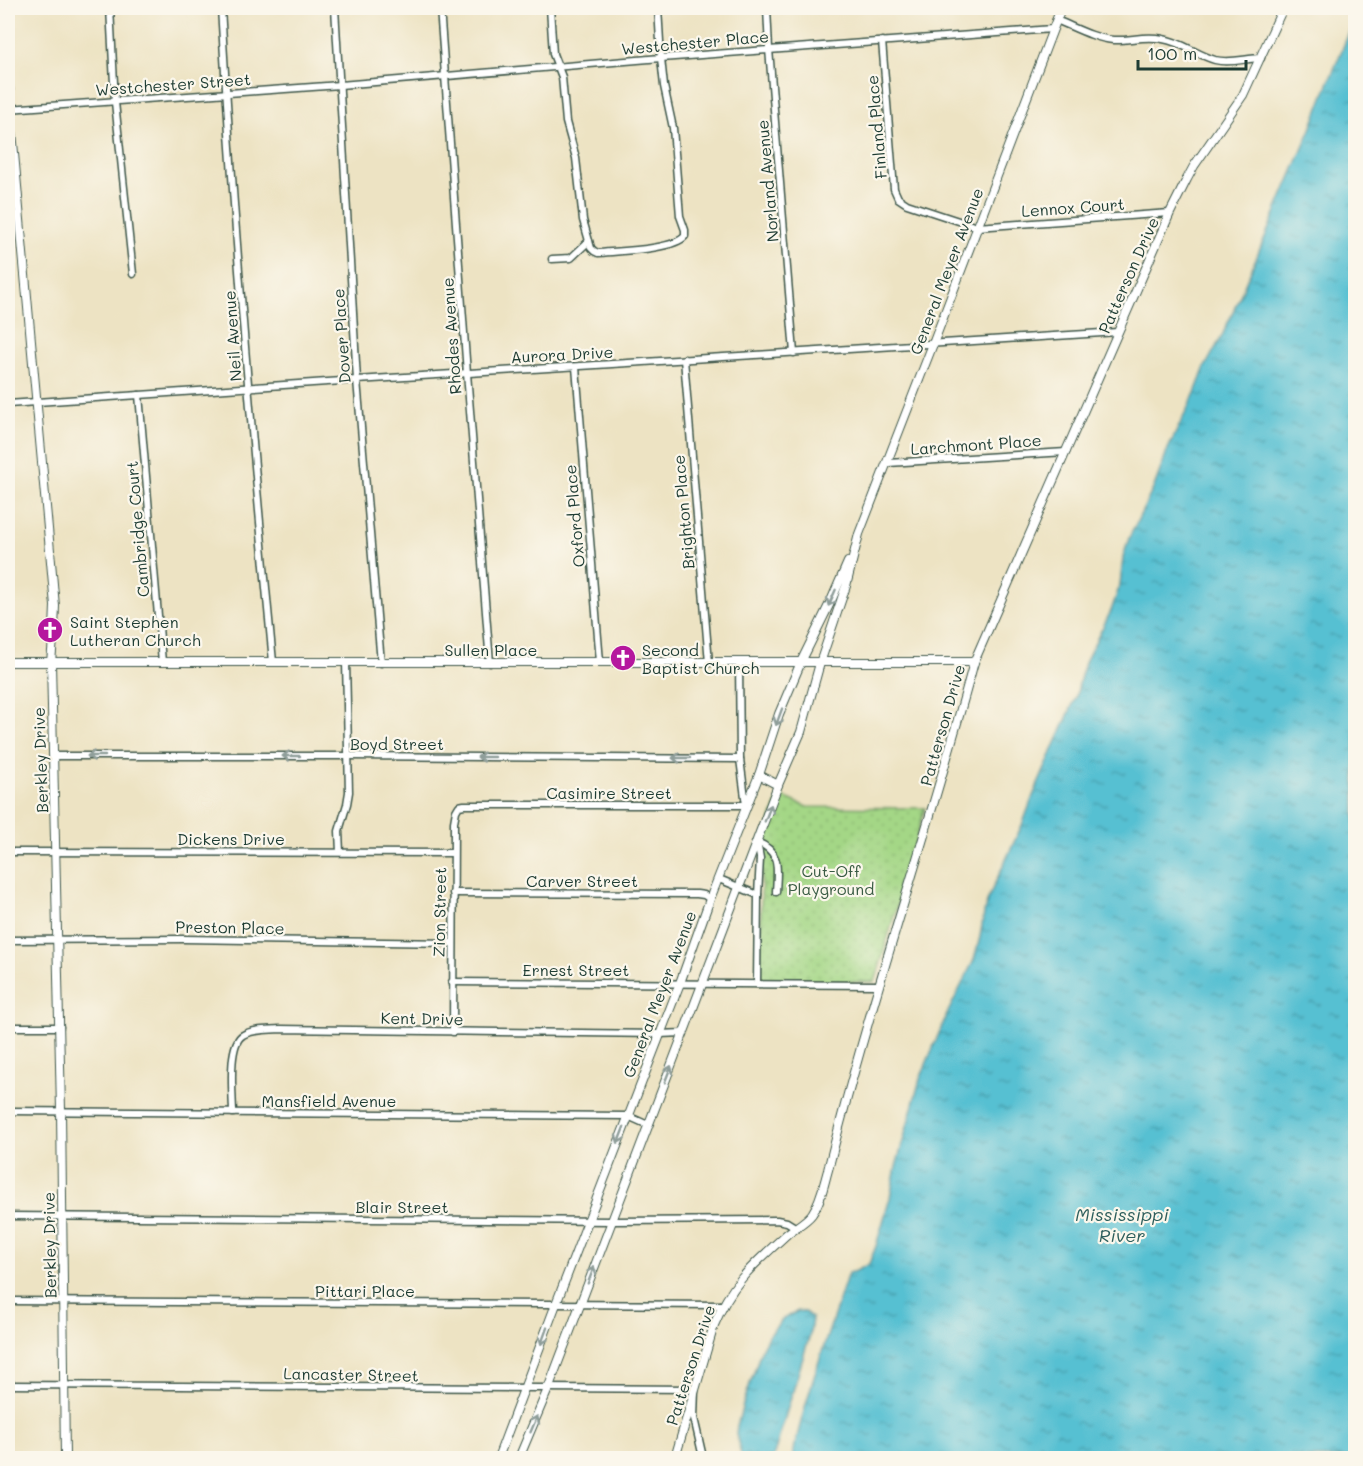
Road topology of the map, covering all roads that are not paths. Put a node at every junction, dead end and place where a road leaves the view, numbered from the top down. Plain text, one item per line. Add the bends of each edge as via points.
1 (110, 8) edge
2 (221, 8) edge
3 (335, 8) edge
4 (440, 8) edge
5 (550, 8) edge
6 (658, 8) edge
7 (767, 8) edge
8 (1060, 8) edge
9 (1283, 8) edge
10 (1056, 20) junction
11 (1052, 29) junction
12 (882, 41) junction
13 (769, 49) junction
14 (661, 58) junction
15 (1261, 58) junction
16 (8, 62) edge
17 (558, 66) junction
18 (445, 76) junction
19 (340, 85) junction
20 (226, 93) junction
21 (115, 102) junction
22 (9, 109) edge
23 (1170, 213) junction
24 (977, 227) junction
25 (589, 241) junction
26 (552, 259) dead end
27 (133, 274) dead end
28 (1118, 332) junction
29 (933, 344) junction
30 (794, 353) junction
31 (684, 359) junction
32 (576, 367) junction
33 (467, 373) junction
34 (357, 380) junction
35 (249, 387) junction
36 (139, 395) junction
37 (37, 401) junction
38 (8, 404) edge
39 (1065, 452) junction
40 (888, 463) junction
41 (856, 544) junction
42 (8, 662) edge
43 (51, 662) junction
44 (162, 662) junction
45 (273, 662) junction
46 (346, 662) junction
47 (600, 662) junction
48 (739, 662) junction
49 (801, 662) junction
50 (974, 662) junction
51 (381, 663) junction
52 (490, 663) junction
53 (709, 663) junction
54 (820, 663) junction
55 (53, 756) junction
56 (348, 756) junction
57 (740, 759) junction
58 (759, 775) junction
59 (778, 785) junction
60 (471, 805) joint
61 (746, 806) junction
62 (757, 842) junction
63 (8, 852) edge
64 (56, 852) junction
65 (340, 852) junction
66 (453, 853) junction
67 (718, 879) junction
68 (739, 889) junction
69 (776, 892) dead end
70 (453, 893) junction
71 (758, 895) junction
72 (710, 899) junction
73 (8, 940) edge
74 (57, 940) junction
75 (452, 943) junction
76 (452, 982) junction
77 (680, 983) junction
78 (702, 984) junction
79 (757, 984) junction
80 (879, 984) junction
81 (8, 1027) edge
82 (60, 1027) junction
83 (453, 1032) junction
84 (684, 1033) junction
85 (659, 1034) junction
86 (61, 1110) junction
87 (8, 1111) edge
88 (233, 1113) junction
89 (628, 1116) junction
90 (648, 1125) junction
91 (8, 1216) edge
92 (63, 1216) junction
93 (588, 1221) junction
94 (612, 1221) junction
95 (795, 1227) junction
96 (8, 1301) edge
97 (63, 1301) junction
98 (556, 1304) junction
99 (580, 1304) junction
100 (722, 1305) junction
101 (8, 1385) edge
102 (64, 1385) junction
103 (525, 1389) junction
104 (548, 1389) junction
105 (695, 1389) junction
106 (702, 1453) dead end
107 (65, 1458) edge
108 (498, 1458) edge
109 (519, 1458) edge
110 (675, 1458) edge

1 - 21 street
2 - 20 street, Neil Avenue
3 - 19 street, Dover Place
4 - 18 street, Rhodes Avenue
5 - 17 street via 553,54
6 - 14 street
7 - 13 street, Norland Avenue
8 - 10 street, General Meyer Avenue
9 - 15 street, Patterson Drive
10 - 11 street, General Meyer Avenue
10 - 15 street via 1098,37 1167,39 1215,60
11 - 12 street, Westchester Place
11 - 24 street, General Meyer Avenue
12 - 13 street, Westchester Place
12 - 24 street, Finland Place via 892,173 898,198
13 - 14 street, Westchester Place
13 - 30 street, Norland Avenue
14 - 17 street, Westchester Place
14 - 25 street via 685,236 673,244 598,253
15 - 23 street, Patterson Drive via 1243,95 1187,178
16 - 22 street, Berkley Drive
17 - 18 street, Westchester Place
17 - 25 street
18 - 19 street, Westchester Place
18 - 33 street, Rhodes Avenue
19 - 20 street, Westchester Street
19 - 34 street, Dover Place
20 - 21 street, Westchester Street
20 - 35 street, Neil Avenue
21 - 22 street, Westchester Street
21 - 27 street
22 - 37 street, Berkley Drive
23 - 24 street, Lennox Court
23 - 28 street, Patterson Drive
24 - 29 street, General Meyer Avenue
25 - 26 street via 572,258
28 - 29 street, Aurora Drive
28 - 39 street, Patterson Drive
29 - 30 street, Aurora Drive
29 - 40 street, General Meyer Avenue
30 - 31 street, Aurora Drive
31 - 32 street, Aurora Drive
31 - 53 street, Brighton Place
32 - 33 street, Aurora Drive
32 - 47 street, Oxford Place
33 - 34 street, Aurora Drive
33 - 52 street, Rhodes Avenue
34 - 35 street, Aurora Drive
34 - 51 street, Dover Place
35 - 36 street, Aurora Drive
35 - 45 street, Neil Avenue
36 - 37 street, Aurora Drive
36 - 44 street, Cambridge Court
37 - 38 street, Aurora Drive
37 - 43 street, Berkley Drive via 55,606
39 - 40 street, Larchmont Place
39 - 50 street, Patterson Drive
40 - 41 street, General Meyer Avenue
41 -> 49 street, General Meyer Avenue
41 - 54 street, General Meyer Avenue
42 - 43 street, Sullen Place
43 - 44 street, Sullen Place
43 - 55 street, Berkley Drive
44 - 45 street, Sullen Place
45 - 46 street, Sullen Place
46 - 51 street, Sullen Place
46 - 56 street
47 - 52 street, Sullen Place
47 - 53 street, Sullen Place
48 - 49 street, Sullen Place
48 - 53 street, Sullen Place
48 - 57 street
49 - 54 street, Sullen Place
49 -> 58 street, General Meyer Avenue
50 - 54 street, Sullen Place
50 - 80 street, Patterson Drive
51 - 52 street, Sullen Place
54 - 59 street, General Meyer Avenue via 801,732
56 -> 55 street, Boyd Street
55 - 64 street, Berkley Drive
57 -> 56 street, Boyd Street
56 - 65 street via 349,792 339,831
57 - 61 street
58 - 59 street
58 - 61 street, General Meyer Avenue
62 -> 59 street, General Meyer Avenue
60 - 61 street, Casimire Street
60 - 66 street, Zion Street via 459,806 456,811
61 - 67 street, General Meyer Avenue
62 - 68 street, General Meyer Avenue
62 - 69 street via 774,855
62 - 71 street
63 - 64 street, Dickens Drive
64 - 65 street, Dickens Drive
64 - 74 street, Berkley Drive
65 - 66 street, Dickens Drive
66 - 70 street, Zion Street
67 - 68 street
67 - 72 street, General Meyer Avenue
68 - 71 street
68 - 78 street, General Meyer Avenue
70 - 72 street, Carver Street via 697,894
70 - 75 street, Zion Street
71 - 79 street
72 - 77 street, General Meyer Avenue
73 - 74 street, Preston Place
74 - 75 street, Preston Place
74 - 82 street, Berkley Drive
75 - 76 street, Zion Street
76 - 77 street, Ernest Street
76 - 83 street, Zion Street
77 - 78 street, Ernest Street
77 - 85 street, General Meyer Avenue
78 - 79 street, Ernest Street
78 - 84 street, General Meyer Avenue
79 - 80 street, Ernest Street
80 - 95 street, Patterson Drive via 823,1187 810,1216
81 - 82 street
82 - 86 street, Berkley Drive
83 - 85 street, Kent Drive
83 - 88 street, Kent Drive via 280,1029 247,1033 235,1044 232,1056
84 - 85 street, Kent Drive
90 -> 84 street, General Meyer Avenue
85 - 89 street, General Meyer Avenue
86 - 87 street, Mansfield Avenue
86 - 88 street, Mansfield Avenue
86 - 92 street, Berkley Drive
88 - 89 street, Mansfield Avenue
89 - 90 street, Mansfield Avenue
89 -> 93 street, General Meyer Avenue
90 - 94 street, General Meyer Avenue
91 - 92 street, Blair Street
92 - 93 street, Blair Street
92 - 97 street, Berkley Drive
93 - 94 street, Blair Street
93 - 98 street, General Meyer Avenue
94 - 95 street, Blair Street via 777,1220
99 -> 94 street, General Meyer Avenue
95 - 100 street, Patterson Drive via 748,1270
96 - 97 street, Pittari Place
97 - 98 street, Pittari Place
97 - 102 street, Berkley Drive
98 - 99 street, Pittari Place
98 -> 103 street, General Meyer Avenue
99 - 100 street, Pittari Place
99 - 104 street, General Meyer Avenue
100 - 105 street, Patterson Drive
101 - 102 street, Lancaster Street
102 - 103 street, Lancaster Street
102 - 107 street, Berkley Drive
103 - 104 street, Lancaster Street
103 - 108 street, General Meyer Avenue
104 - 105 street, Lancaster Street
109 -> 104 street, General Meyer Avenue
105 - 106 street via 694,1418
105 - 110 street, Patterson Drive

